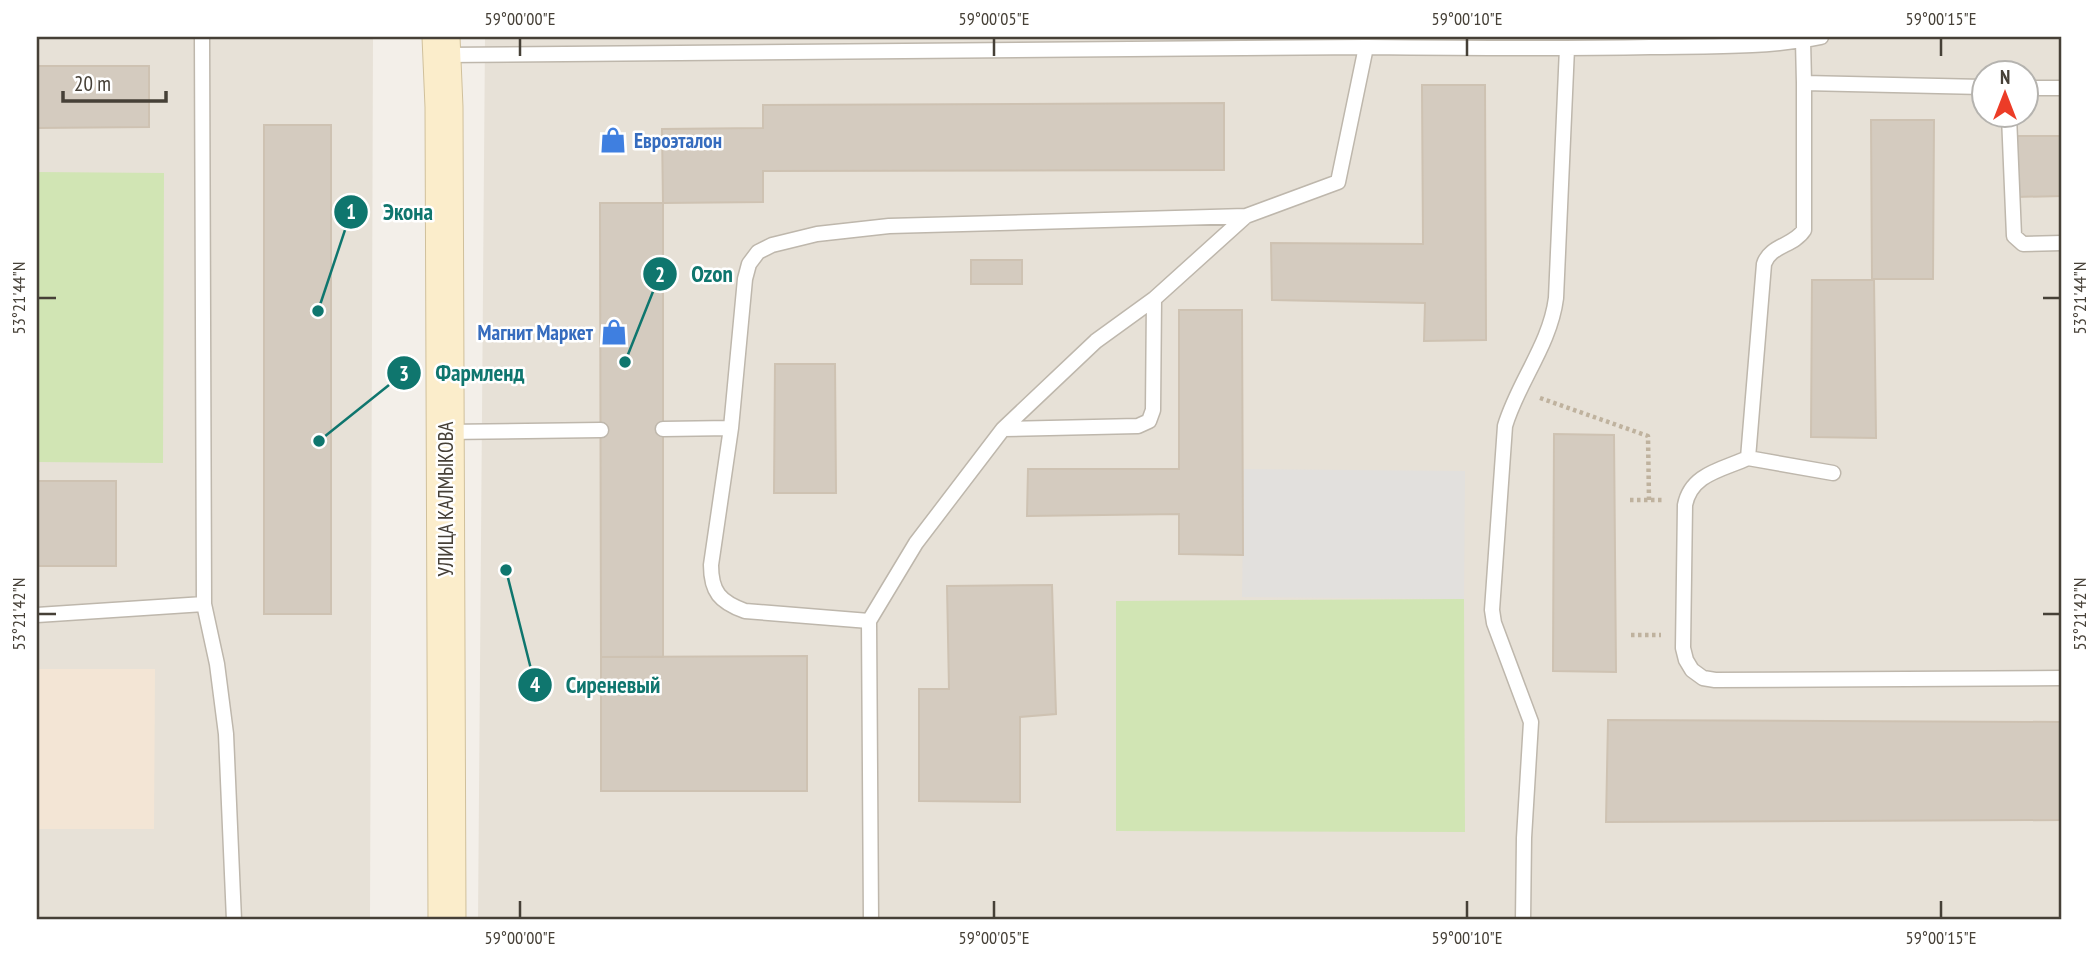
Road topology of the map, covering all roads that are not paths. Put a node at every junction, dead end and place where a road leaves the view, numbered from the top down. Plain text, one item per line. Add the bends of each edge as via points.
1 (202, 37) edge
2 (1821, 37) edge
3 (1802, 40) junction
4 (441, 46) edge
5 (1366, 47) junction
6 (1567, 48) junction
7 (1804, 83) junction
8 (1969, 87) edge
9 (2039, 88) edge
10 (2062, 88) edge
11 (2010, 130) edge
12 (1245, 216) junction
13 (2062, 243) edge
14 (1153, 299) junction
15 (731, 428) junction
16 (663, 429) dead end
17 (1003, 429) junction
18 (601, 430) dead end
19 (445, 432) junction
20 (1748, 458) junction
21 (1833, 473) dead end
22 (204, 604) junction
23 (37, 615) edge
24 (869, 621) junction
25 (2062, 678) edge
26 (234, 920) edge
27 (447, 920) edge
28 (871, 920) edge
29 (1523, 920) edge

1 - 22 lane
2 - 3 lane
3 - 6 lane via 1742,46
3 - 7 lane
4 - 5 lane
4 - 19 main road, УЛИЦА КАЛМЫКОВА
5 - 6 lane
5 - 12 lane via 1338,182
6 - 29 lane via 1554,316 1505,426 1492,610 1531,722
7 - 8 lane
7 - 20 lane via 1804,230 1769,254 1764,264
9 - 10 lane
11 - 13 lane via 2014,236 2023,244
12 - 14 lane
12 - 15 lane via 889,226 817,234 772,245 758,252 745,279
14 - 17 lane via 1096,341
14 - 17 lane via 1153,410 1149,421 1138,426
15 - 16 lane
15 - 24 lane via 711,565 711,581 718,595 730,606 746,611
17 - 24 lane via 916,543
18 - 19 lane
19 - 27 main road, УЛИЦА КАЛМЫКОВА
20 - 21 lane
20 - 25 lane via 1701,478 1687,495 1683,648 1692,670 1703,678
22 - 23 lane
22 - 26 lane via 226,734
24 - 28 lane

